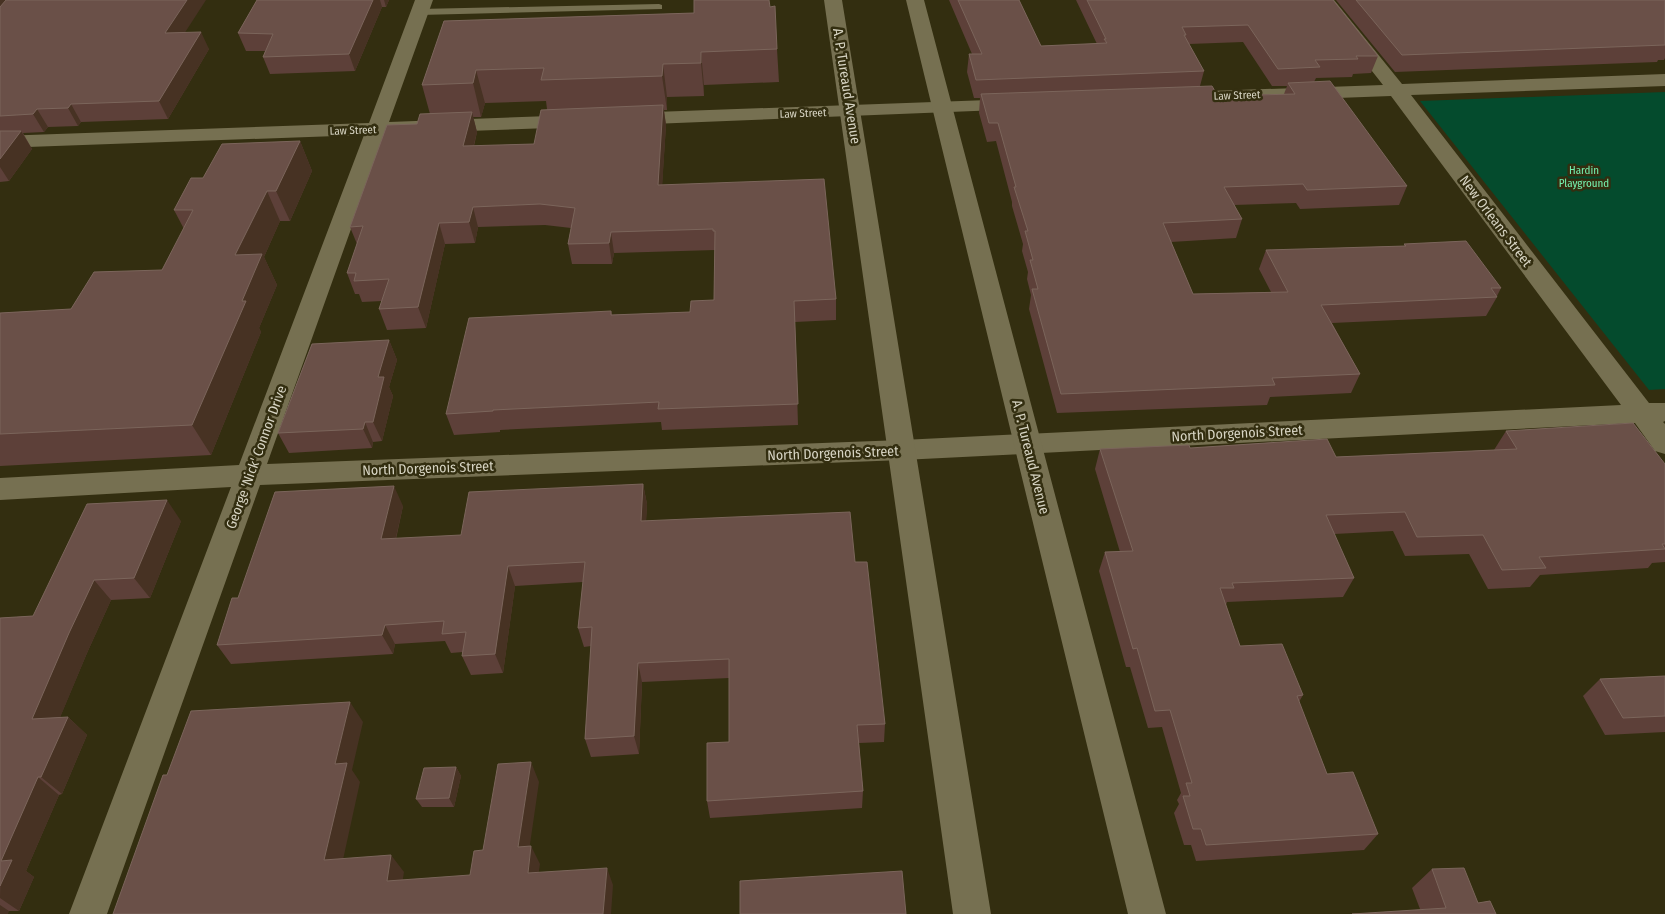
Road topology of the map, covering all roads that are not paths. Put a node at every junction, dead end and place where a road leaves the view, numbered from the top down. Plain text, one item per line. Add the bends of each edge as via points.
1 (834, 0) edge
2 (914, 0) edge
3 (1326, 0) edge
4 (422, 6) edge
5 (659, 7) dead end
6 (1665, 80) edge
7 (1396, 89) junction
8 (1160, 98) edge
9 (1032, 104) edge
10 (942, 108) junction
11 (850, 111) junction
12 (375, 129) junction
13 (0, 142) edge
14 (1653, 413) edge
15 (1027, 443) junction
16 (1665, 444) edge
17 (902, 450) junction
18 (249, 475) junction
19 (0, 489) edge
20 (88, 914) edge
21 (972, 914) edge
22 (1147, 914) edge

1 - 11 street, A. P. Tureaud Avenue
2 - 10 street, A. P. Tureaud Avenue
3 - 7 street, New Orleans Street
4 - 5 lane
4 - 12 street, George 'Nick' Connor Drive
6 - 7 street, Law Street
7 - 8 street, Law Street
7 - 14 street, New Orleans Street
9 - 10 street, Law Street
10 - 11 street, Law Street
10 - 15 street, A. P. Tureaud Avenue
11 - 12 street, Law Street
11 - 17 street, A. P. Tureaud Avenue
12 - 13 street, Law Street
12 - 18 street, George 'Nick' Connor Drive
14 - 15 street, North Dorgenois Street
14 - 16 street, New Orleans Street
15 - 17 street, North Dorgenois Street
15 - 22 street, A. P. Tureaud Avenue
17 - 18 street, North Dorgenois Street
17 - 21 street, A. P. Tureaud Avenue
18 - 19 street, North Dorgenois Street
18 - 20 street, George 'Nick' Connor Drive

